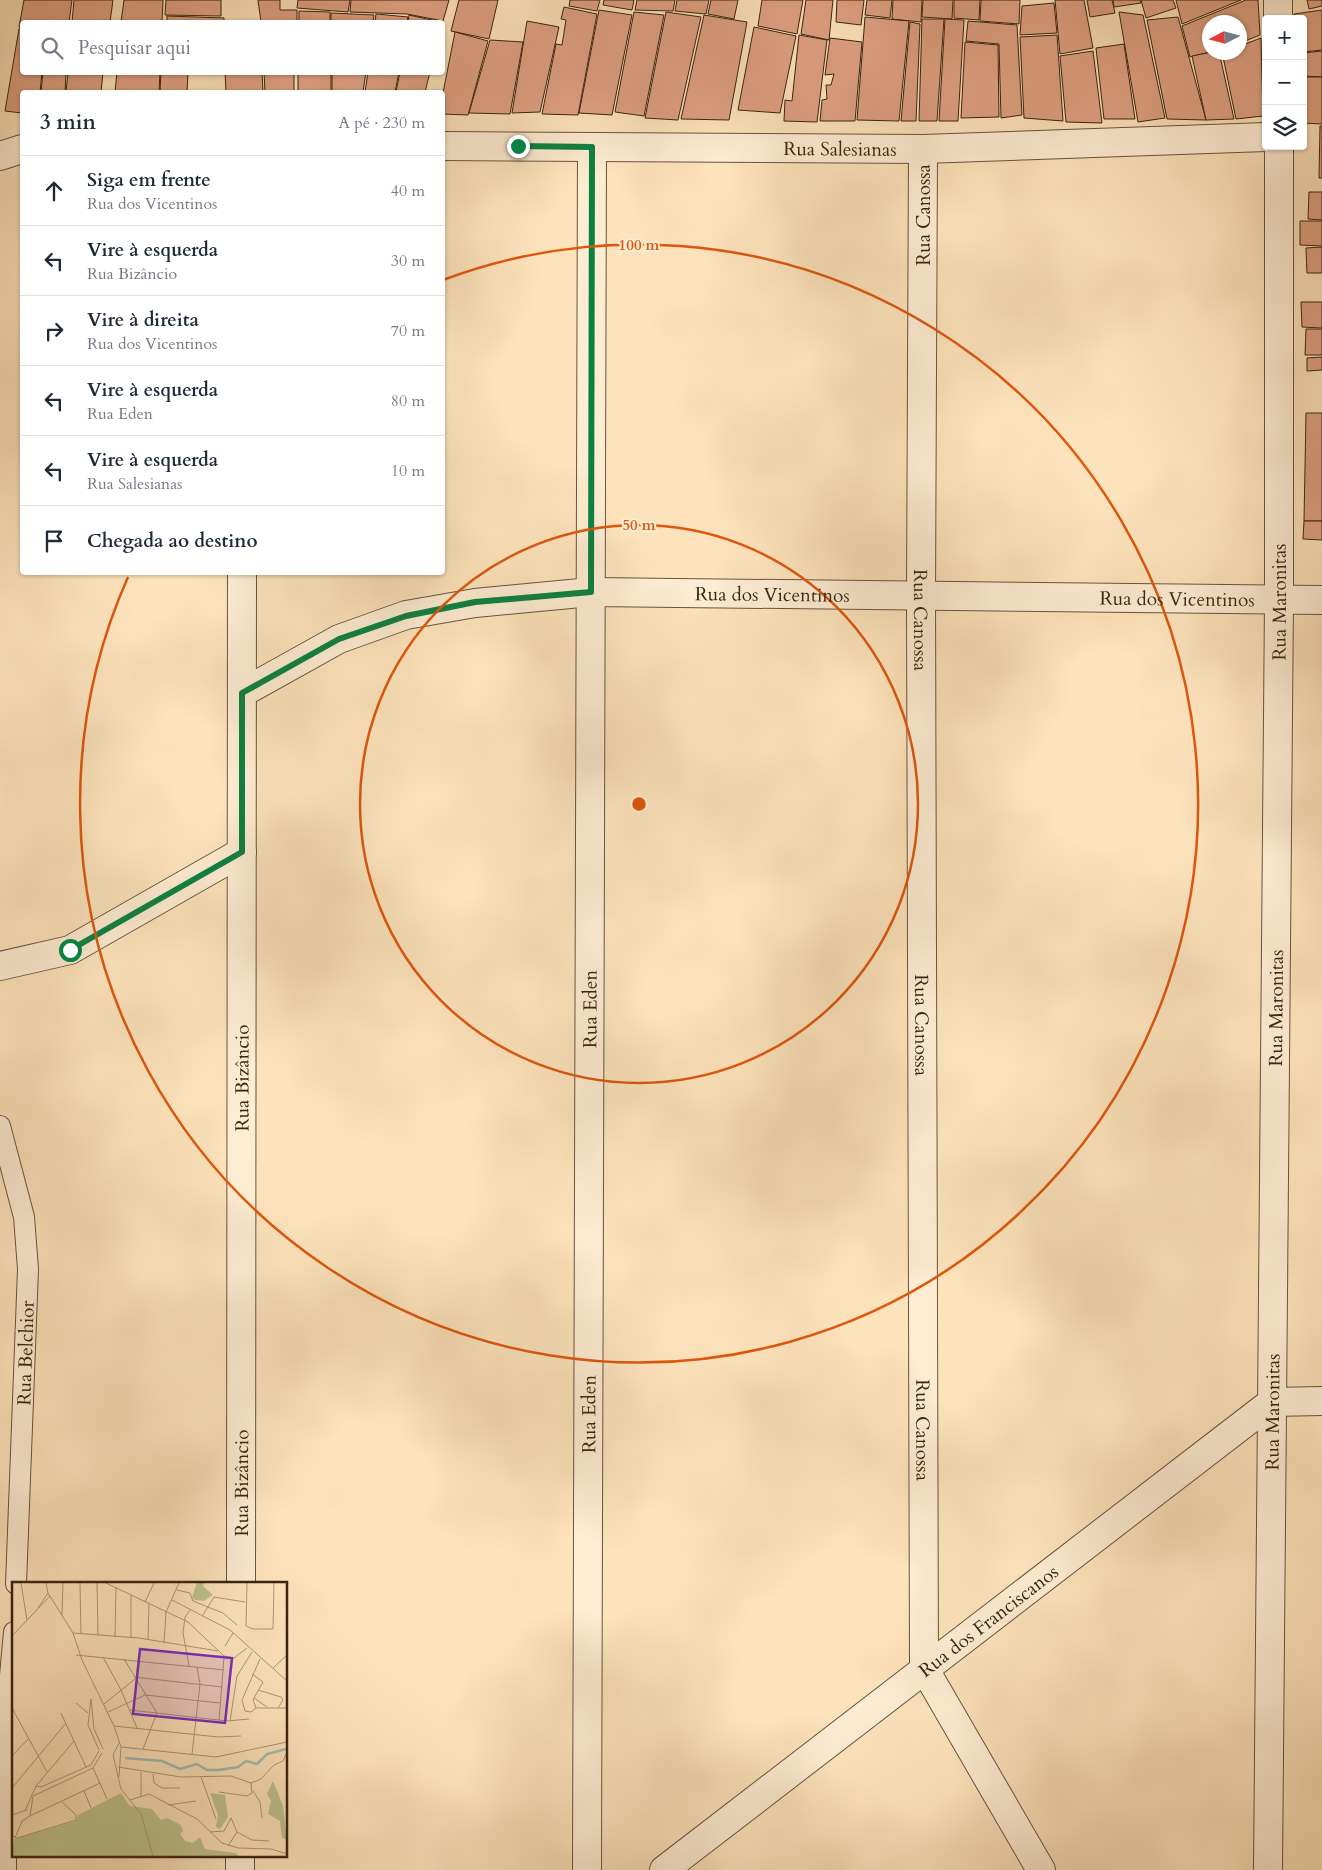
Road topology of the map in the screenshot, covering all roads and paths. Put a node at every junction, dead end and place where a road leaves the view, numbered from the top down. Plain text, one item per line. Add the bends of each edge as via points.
1 (1278, 0) edge
2 (1278, 15) edge
3 (1262, 137) edge
4 (445, 146) edge
5 (592, 147) junction
6 (923, 149) junction
7 (1278, 150) edge
8 (20, 151) edge
9 (0, 156) edge
10 (242, 575) edge
11 (591, 592) junction
12 (921, 596) junction
13 (1279, 600) junction
14 (1322, 600) edge
15 (242, 693) junction
16 (242, 852) junction
17 (0, 966) edge
18 (0, 1126) edge
19 (1272, 1402) junction
20 (1322, 1402) edge
21 (16, 1582) edge
22 (241, 1582) edge
23 (12, 1654) edge
24 (924, 1668) junction
25 (6, 1870) edge
26 (587, 1870) edge
27 (664, 1870) edge
28 (1041, 1870) edge
29 (1268, 1870) edge

1 - 2 street
3 - 6 street, Rua Salesianas
4 - 5 street, Rua Salesianas
5 - 6 street, Rua Salesianas
5 - 11 street, Rua Eden
6 - 12 street, Rua Canossa
7 - 13 street, Rua Maronitas
8 - 9 street
10 - 15 street, Rua Bizâncio
11 - 12 street, Rua dos Vicentinos
11 - 15 street, Rua dos Vicentinos via 475,602 406,616 339,639
11 - 26 street, Rua Eden
12 - 13 street, Rua dos Vicentinos
12 - 24 street, Rua Canossa
13 - 14 street, Rua dos Vicentinos
13 - 19 street, Rua Maronitas
15 - 16 street, Rua Bizâncio
16 - 17 street via 70,950
16 - 22 street, Rua Bizâncio
18 - 21 lane, Rua Belchior via 24,1218 28,1269
19 - 20 street
19 - 24 street, Rua dos Franciscanos
19 - 29 street, Rua Maronitas
23 - 25 lane via 6,1719
24 - 27 street, Rua dos Franciscanos
24 - 28 street, Rua Canossa

